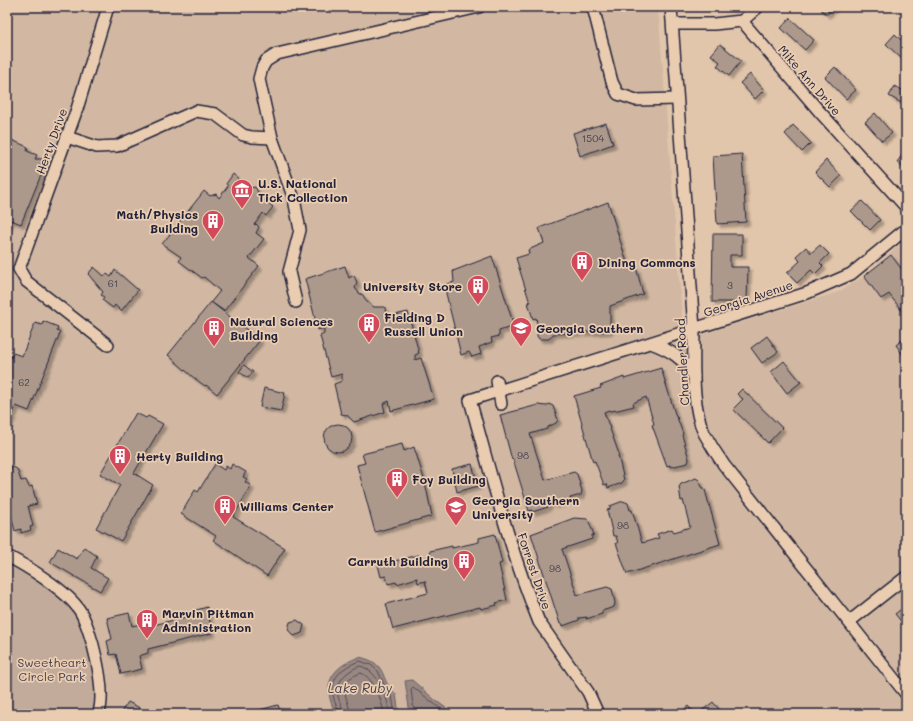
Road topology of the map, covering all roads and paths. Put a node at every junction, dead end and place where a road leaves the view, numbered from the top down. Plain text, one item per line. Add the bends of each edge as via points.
1 (108, 7) edge
2 (479, 7) edge
3 (593, 7) edge
4 (671, 7) edge
5 (758, 7) edge
6 (742, 21) junction
7 (673, 24) junction
8 (677, 99) junction
9 (67, 137) junction
10 (272, 138) junction
11 (906, 207) edge
12 (906, 229) edge
13 (296, 302) dead end
14 (694, 329) junction
15 (651, 343) junction
16 (108, 346) dead end
17 (695, 378) junction
18 (498, 386) junction
19 (470, 400) joint
20 (500, 404) dead end
21 (7, 556) edge
22 (906, 577) edge
23 (850, 621) junction
24 (906, 694) edge
25 (98, 714) edge
26 (598, 714) edge

1 - 9 street, Herty Drive
2 - 10 street via 277,54 266,61 259,79
3 - 8 street via 614,90 636,100
4 - 7 street, Chandler Road
5 - 6 street
6 - 7 street
6 - 11 street, Mike Ann Drive
7 - 8 street, Chandler Road
8 - 14 street, Chandler Road
9 - 10 street via 97,147 117,146 196,111 215,114 244,135
9 - 16 street, Herty Drive via 18,269 26,281
10 - 13 street via 294,199 300,230 288,272
12 - 14 street, Georgia Avenue via 845,277 807,293
14 - 15 street, Georgia Avenue
14 - 17 street, Chandler Road
15 - 17 street via 681,358
15 - 18 street, Georgia Avenue
17 - 23 street, Chandler Road via 698,409 704,433 720,460
18 - 19 street, Georgia Avenue
18 - 20 street
19 - 26 street, Forrest Drive via 522,582 539,622 588,692
21 - 25 street via 61,592 78,608 88,628 99,672 101,708
22 - 23 street
23 - 24 street, Chandler Road

